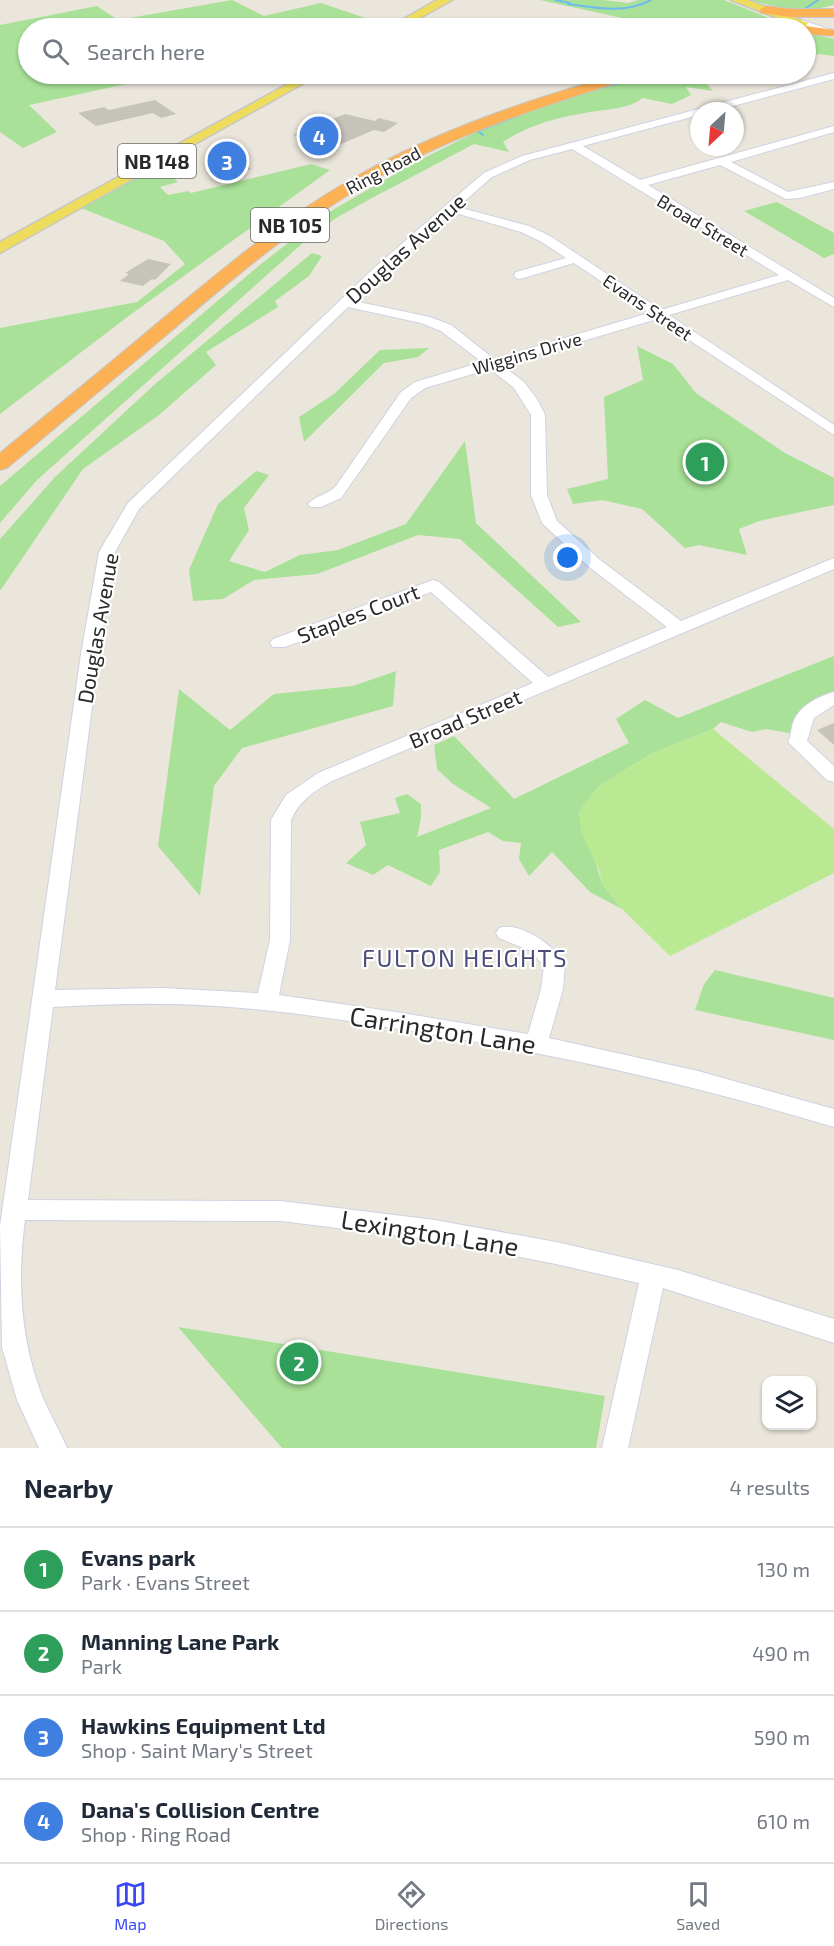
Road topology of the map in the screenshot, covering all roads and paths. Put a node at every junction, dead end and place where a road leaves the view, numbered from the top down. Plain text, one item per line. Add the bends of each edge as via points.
1 (446, 0) edge
2 (737, 0) edge
3 (766, 10) junction
4 (834, 13) edge
5 (413, 18) edge
6 (774, 18) edge
7 (776, 18) edge
8 (816, 18) edge
9 (816, 31) edge
10 (832, 34) edge
11 (834, 76) edge
12 (816, 81) edge
13 (296, 84) edge
14 (577, 84) edge
15 (598, 84) edge
16 (804, 84) edge
17 (735, 102) edge
18 (690, 114) edge
19 (834, 129) edge
20 (573, 145) junction
21 (721, 161) junction
22 (636, 185) junction
23 (834, 185) edge
24 (449, 208) junction
25 (0, 248) edge
26 (576, 260) junction
27 (520, 275) dead end
28 (789, 276) junction
29 (345, 303) junction
30 (834, 303) edge
31 (659, 314) junction
32 (493, 363) junction
33 (834, 431) edge
34 (0, 447) edge
35 (0, 464) edge
36 (316, 504) dead end
37 (834, 563) edge
38 (679, 628) junction
39 (279, 643) dead end
40 (545, 684) junction
41 (834, 698) edge
42 (834, 776) edge
43 (506, 933) dead end
44 (44, 999) junction
45 (267, 1003) junction
46 (536, 1044) junction
47 (834, 1118) edge
48 (15, 1210) junction
49 (653, 1275) junction
50 (834, 1331) edge
51 (54, 1448) edge
52 (615, 1448) edge

1 - 5 main road
2 - 3 main road
3 - 4 highway
3 - 6 highway
3 - 7 main road
4 - 8 highway
4 - 10 highway via 822,23
9 - 10 highway
11 - 12 street, Douglas Avenue
13 - 25 main road, NB 148
14 - 34 highway, Ring Road / NB 105 via 417,142 314,197 226,261
15 - 35 highway, Ring Road / NB 105 via 476,125 425,147 330,198 238,266
16 - 17 street, Douglas Avenue
18 - 20 street, Douglas Avenue
19 - 21 street
20 - 22 street, Broad Street
20 - 24 street, Douglas Avenue via 499,169
21 - 22 street
21 - 23 street via 786,196
22 - 28 street, Broad Street
24 - 26 street, Evans Street via 531,231
24 - 29 street, Douglas Avenue
26 - 27 street
26 - 31 street, Evans Street
28 - 30 street, Broad Street
28 - 31 street, Wiggins Drive
29 - 32 street via 436,323
29 - 44 street, Douglas Avenue via 133,506 107,552
31 - 32 street, Wiggins Drive
31 - 33 street, Evans Street
32 - 36 street, Wiggins Drive via 412,390 336,495
32 - 38 street via 519,385 538,415 539,495 550,523 594,563
37 - 38 street, Broad Street
38 - 40 street, Broad Street
39 - 40 street, Staples Court via 433,585
40 - 45 street, Broad Street via 325,777 295,796 281,820 280,940
41 - 42 street via 809,711 797,742
43 - 46 street via 538,946 555,964
44 - 45 street, Carrington Lane via 182,996
44 - 48 street, Douglas Avenue
45 - 46 street, Carrington Lane
46 - 47 street, Carrington Lane
48 - 49 street, Lexington Lane via 281,1211 435,1230
48 - 51 street, Douglas Avenue via 8,1256 9,1313 22,1378
49 - 50 street, Lexington Lane
49 - 52 street

